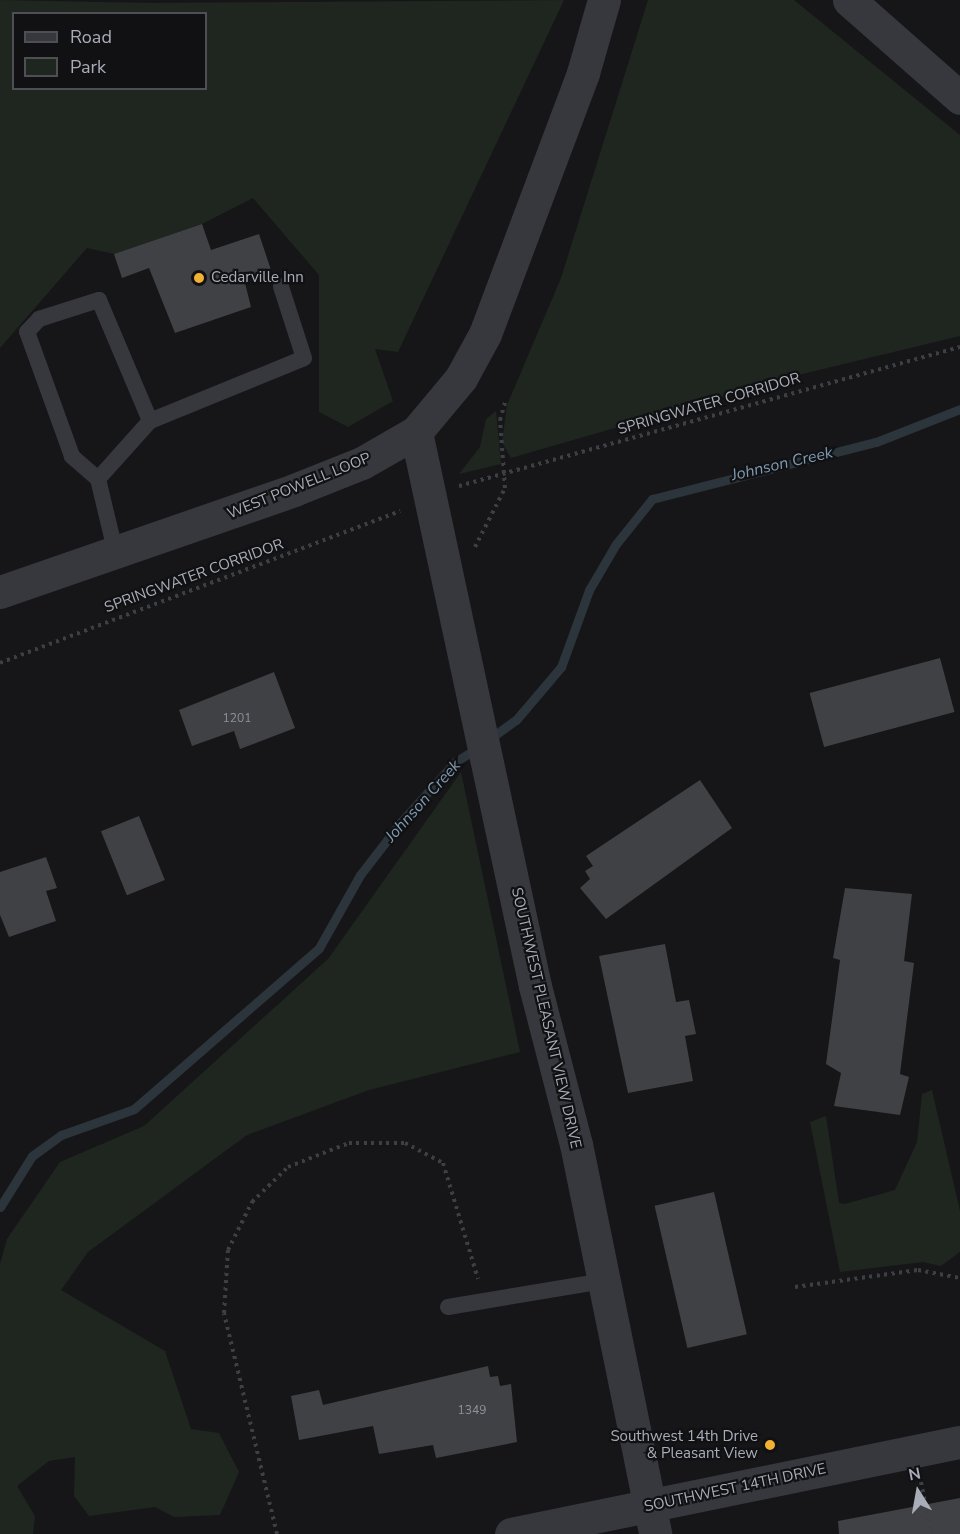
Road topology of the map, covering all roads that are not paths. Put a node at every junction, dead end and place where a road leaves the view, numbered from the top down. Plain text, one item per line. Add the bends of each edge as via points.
1 (604, 0) edge
2 (849, 0) edge
3 (960, 98) edge
4 (281, 288) dead end
5 (150, 421) junction
6 (416, 432) junction
7 (98, 479) junction
8 (116, 554) junction
9 (0, 592) edge
10 (603, 1281) junction
11 (448, 1307) dead end
12 (960, 1442) edge
13 (653, 1520) edge
14 (511, 1534) edge

1 - 6 street, WEST POWELL LOOP via 583,73 485,334 461,378
2 - 3 street
4 - 5 lane via 304,358
5 - 7 lane
5 - 7 lane via 99,300 39,319 27,332 72,456
6 - 8 street, WEST POWELL LOOP via 337,473
6 - 10 street, SOUTHWEST PLEASANT VIEW DRIVE
7 - 8 lane
8 - 9 street, WEST POWELL LOOP
10 - 11 lane
10 - 13 street, SOUTHWEST PLEASANT VIEW DRIVE
12 - 13 street, SOUTHWEST 14TH DRIVE
13 - 14 street, SOUTHWEST 14TH DRIVE

